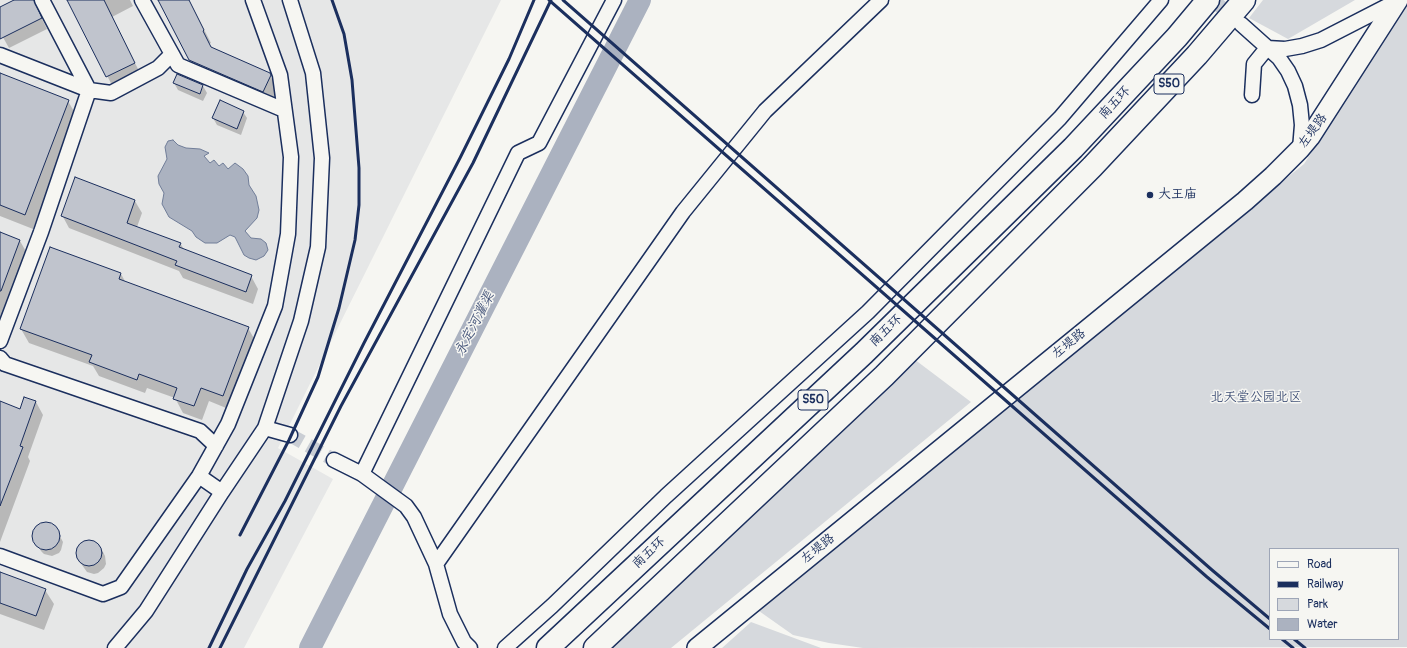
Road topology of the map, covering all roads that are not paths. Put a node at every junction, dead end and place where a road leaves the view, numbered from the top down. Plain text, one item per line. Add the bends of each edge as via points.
1 (42, 0) edge
2 (142, 0) edge
3 (253, 0) edge
4 (290, 0) edge
5 (614, 0) edge
6 (881, 0) edge
7 (1161, 0) edge
8 (1208, 0) edge
9 (1244, 0) edge
10 (1398, 0) edge
11 (1241, 24) tunnel mouth
12 (1267, 48) junction
13 (172, 54) junction
14 (0, 56) edge
15 (89, 90) junction
16 (1252, 95) dead end
17 (284, 110) junction
18 (1300, 149) junction
19 (0, 341) edge
20 (0, 358) edge
21 (265, 428) junction
22 (290, 435) tunnel mouth
23 (216, 446) junction
24 (334, 460) tunnel mouth
25 (363, 474) junction
26 (199, 476) junction
27 (222, 492) junction
28 (0, 556) edge
29 (436, 564) junction
30 (115, 648) edge
31 (470, 648) edge
32 (505, 648) edge
33 (548, 648) edge
34 (595, 648) edge
35 (697, 648) edge

1 - 15 street
2 - 13 street
3 - 17 street via 280,75
4 - 21 street via 313,73 322,158 318,247 301,320
5 - 25 street via 539,143 518,153
6 - 29 street via 765,111 683,212
7 - 32 street via 1060,118 868,312 666,496
8 - 33 highway, 南五环 / S50 via 1177,37 1051,170 864,352
9 - 34 highway, 南五环 / S50 via 1197,55 1092,166 884,376
10 - 12 street via 1321,40 1285,49
10 - 18 main road, 左堤路 via 1326,114
11 - 12 street
12 - 16 street via 1254,64
12 - 18 street via 1279,58 1295,86 1302,118
13 - 15 street via 158,68 111,93
13 - 17 street via 178,65
14 - 15 street
15 - 19 street via 41,232
17 - 23 street via 291,156 288,234 275,306 228,424
18 - 35 main road, 左堤路 via 1245,201
20 - 23 street via 5,364 200,431
21 - 22 street
21 - 27 street
23 - 26 street
24 - 25 street
25 - 29 street via 406,506 414,516
26 - 27 street
26 - 28 street via 121,587 103,594
27 - 30 street via 146,611
29 - 31 street via 450,614 464,642

